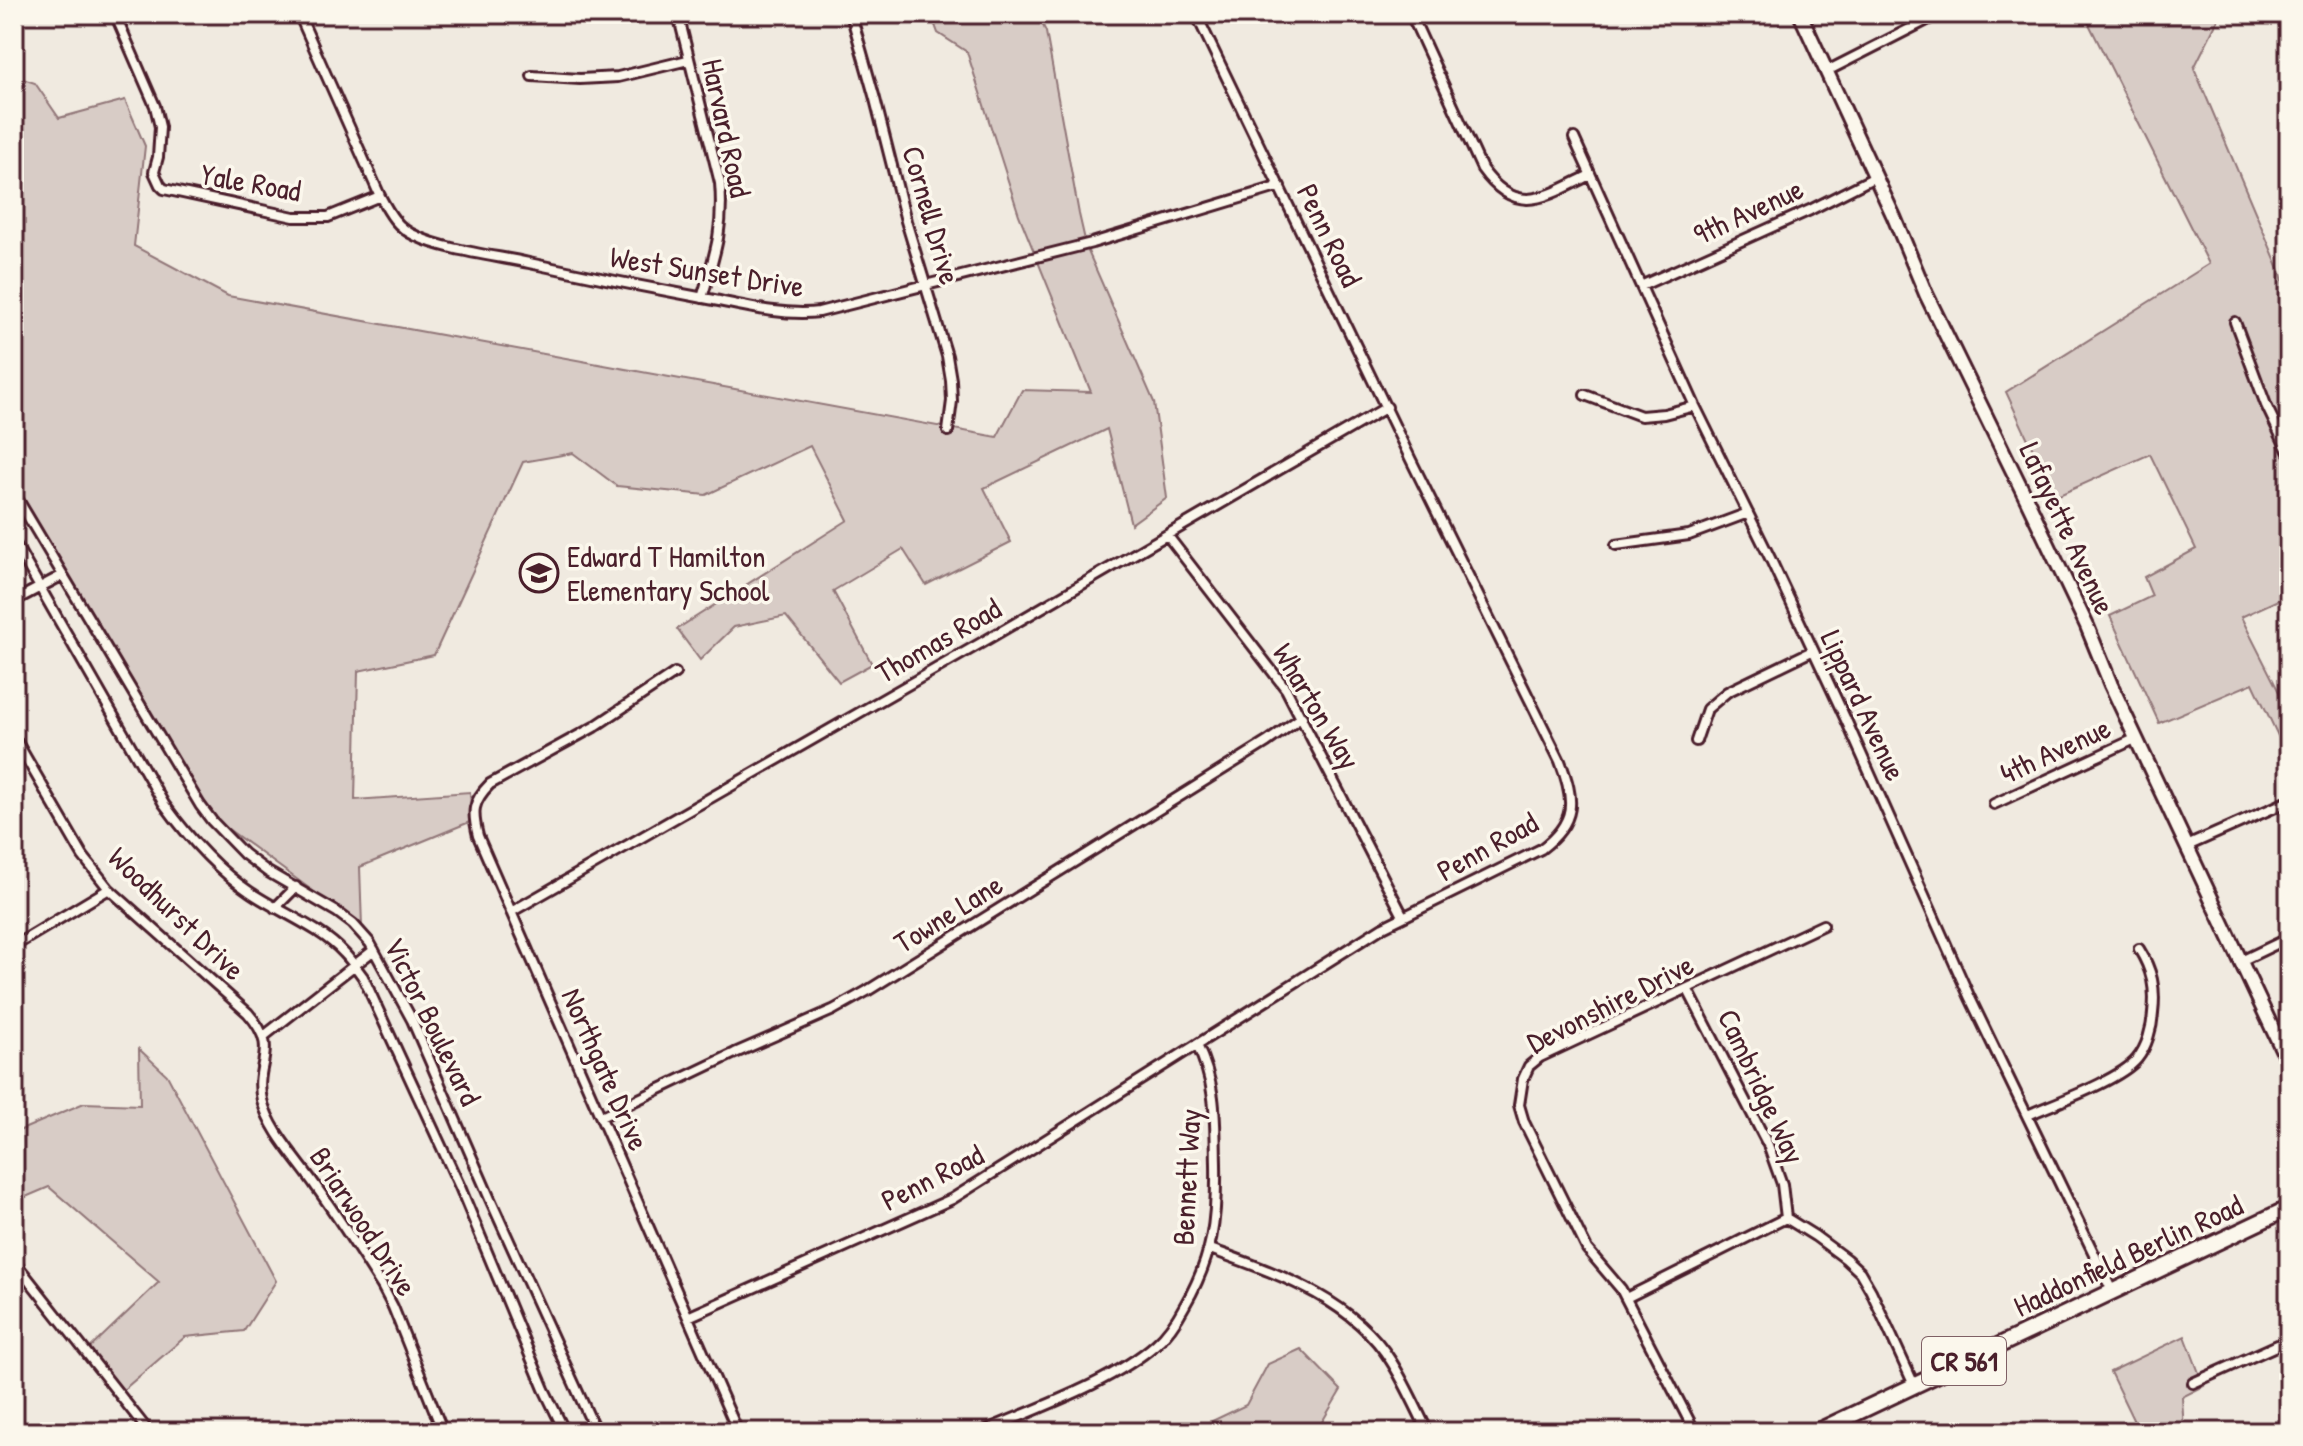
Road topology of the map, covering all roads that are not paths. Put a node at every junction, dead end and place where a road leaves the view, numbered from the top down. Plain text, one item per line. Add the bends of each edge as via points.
1 (115, 14) edge
2 (299, 14) edge
3 (678, 14) edge
4 (851, 14) edge
5 (1196, 14) edge
6 (1411, 14) edge
7 (1800, 14) edge
8 (1939, 14) edge
9 (688, 60) junction
10 (1827, 71) junction
11 (532, 76) dead end
12 (1574, 138) dead end
13 (1590, 175) junction
14 (1875, 177) junction
15 (1280, 186) junction
16 (380, 196) junction
17 (926, 285) junction
18 (1641, 286) junction
19 (702, 298) junction
20 (2235, 322) dead end
21 (1585, 395) dead end
22 (1695, 406) junction
23 (1387, 407) junction
24 (948, 431) dead end
25 (2289, 453) edge
26 (14, 493) edge
27 (1748, 513) junction
28 (1167, 535) junction
29 (14, 542) edge
30 (1616, 545) dead end
31 (63, 575) junction
32 (40, 586) junction
33 (14, 601) edge
34 (1812, 651) junction
35 (675, 673) dead end
36 (1302, 717) junction
37 (14, 737) edge
38 (2137, 738) junction
39 (1696, 741) dead end
40 (2289, 801) edge
41 (1994, 804) dead end
42 (2187, 846) junction
43 (296, 887) junction
44 (109, 889) junction
45 (275, 908) junction
46 (511, 912) junction
47 (1403, 916) junction
48 (1823, 925) dead end
49 (2289, 938) edge
50 (14, 946) edge
51 (2139, 949) dead end
52 (374, 950) junction
53 (2241, 961) junction
54 (355, 965) junction
55 (1688, 990) junction
56 (264, 1036) junction
57 (1197, 1045) junction
58 (2289, 1064) edge
59 (2028, 1115) junction
60 (601, 1117) junction
61 (2289, 1208) edge
62 (1786, 1218) junction
63 (1210, 1249) junction
64 (14, 1261) edge
65 (2112, 1291) junction
66 (1626, 1298) junction
67 (688, 1317) junction
68 (2289, 1340) edge
69 (2193, 1383) dead end
70 (1914, 1385) junction
71 (149, 1432) edge
72 (443, 1432) edge
73 (565, 1432) edge
74 (596, 1432) edge
75 (738, 1432) edge
76 (982, 1432) edge
77 (1428, 1432) edge
78 (1695, 1432) edge
79 (1816, 1432) edge

1 - 16 street, Yale Road via 155,106 160,127 154,172 160,185 173,193 294,217 328,217
2 - 16 street, West Sunset Drive
3 - 9 street, Harvard Road
4 - 17 street, Cornell Drive
5 - 15 street, Penn Road
6 - 13 street via 1482,169 1496,188 1524,201 1553,194
7 - 10 street, Lafayette Avenue
8 - 10 street
9 - 11 street via 618,77
9 - 19 street, Harvard Road via 722,207
10 - 14 street, Lafayette Avenue
12 - 13 street, Lippard Avenue
13 - 18 street, Lippard Avenue
14 - 18 street, 9th Avenue
14 - 38 street, Lafayette Avenue
15 - 17 street, West Sunset Drive via 1092,243
15 - 23 street, Penn Road
16 - 19 street, West Sunset Drive via 401,227 424,240
17 - 19 street, West Sunset Drive via 809,313
17 - 24 street, Cornell Drive via 951,380
18 - 22 street, Lippard Avenue
20 - 25 street
21 - 22 street via 1641,416
22 - 27 street, Lippard Avenue
23 - 28 street, Thomas Road
23 - 47 street, Penn Road via 1560,761 1570,806 1563,829 1541,849
26 - 31 street, Victor Boulevard
27 - 30 street via 1689,535
27 - 34 street, Lippard Avenue
28 - 36 street, Wharton Way
28 - 46 street, Thomas Road
29 - 32 street, Victor Boulevard
31 - 32 street
31 - 43 street, Victor Boulevard via 200,805 244,854
32 - 33 street
32 - 45 street, Victor Boulevard via 178,824 223,871
34 - 39 street via 1727,692 1707,709
34 - 59 street, Lippard Avenue
35 - 46 street, Northgate Drive via 479,795 474,807 478,836
36 - 47 street, Wharton Way
36 - 60 street, Towne Lane via 867,991
37 - 44 street, Woodhurst Drive via 77,846
38 - 41 street, 4th Avenue
38 - 42 street, Lafayette Avenue
40 - 42 street
42 - 53 street, Lafayette Avenue
43 - 45 street
43 - 52 street, Victor Boulevard via 353,924
44 - 50 street
44 - 56 street, Woodhurst Drive via 248,1013
45 - 54 street, Victor Boulevard via 327,939
46 - 60 street, Northgate Drive
47 - 57 street, Penn Road
48 - 55 street, Devonshire Drive
49 - 53 street
51 - 59 street via 2151,967 2155,1001 2140,1056 2120,1073
52 - 54 street
52 - 74 street, Victor Boulevard via 412,1020
53 - 58 street, Lafayette Avenue
54 - 56 street
54 - 73 street, Victor Boulevard via 460,1187
55 - 62 street, Cambridge Way via 1768,1145 1782,1184
55 - 66 street, Devonshire Drive via 1540,1057 1529,1066 1519,1095 1524,1122 1587,1249
56 - 72 street, Briarwood Drive via 265,1109 382,1286
57 - 63 street, Bennett Way via 1214,1093 1216,1184
57 - 67 street, Penn Road via 952,1199
59 - 65 street, Lippard Avenue
60 - 67 street, Northgate Drive
61 - 65 main road, Haddonfield Berlin Road / CR 561
62 - 66 street
62 - 70 street via 1860,1272
63 - 76 street, Bennett Way via 1197,1285 1157,1344 1101,1379
63 - 77 street via 1317,1293 1359,1323 1391,1360
64 - 71 street
65 - 70 main road, Haddonfield Berlin Road / CR 561
66 - 78 street, Devonshire Drive
67 - 75 street, Northgate Drive
68 - 69 street
70 - 79 main road, Haddonfield Berlin Road / CR 561

